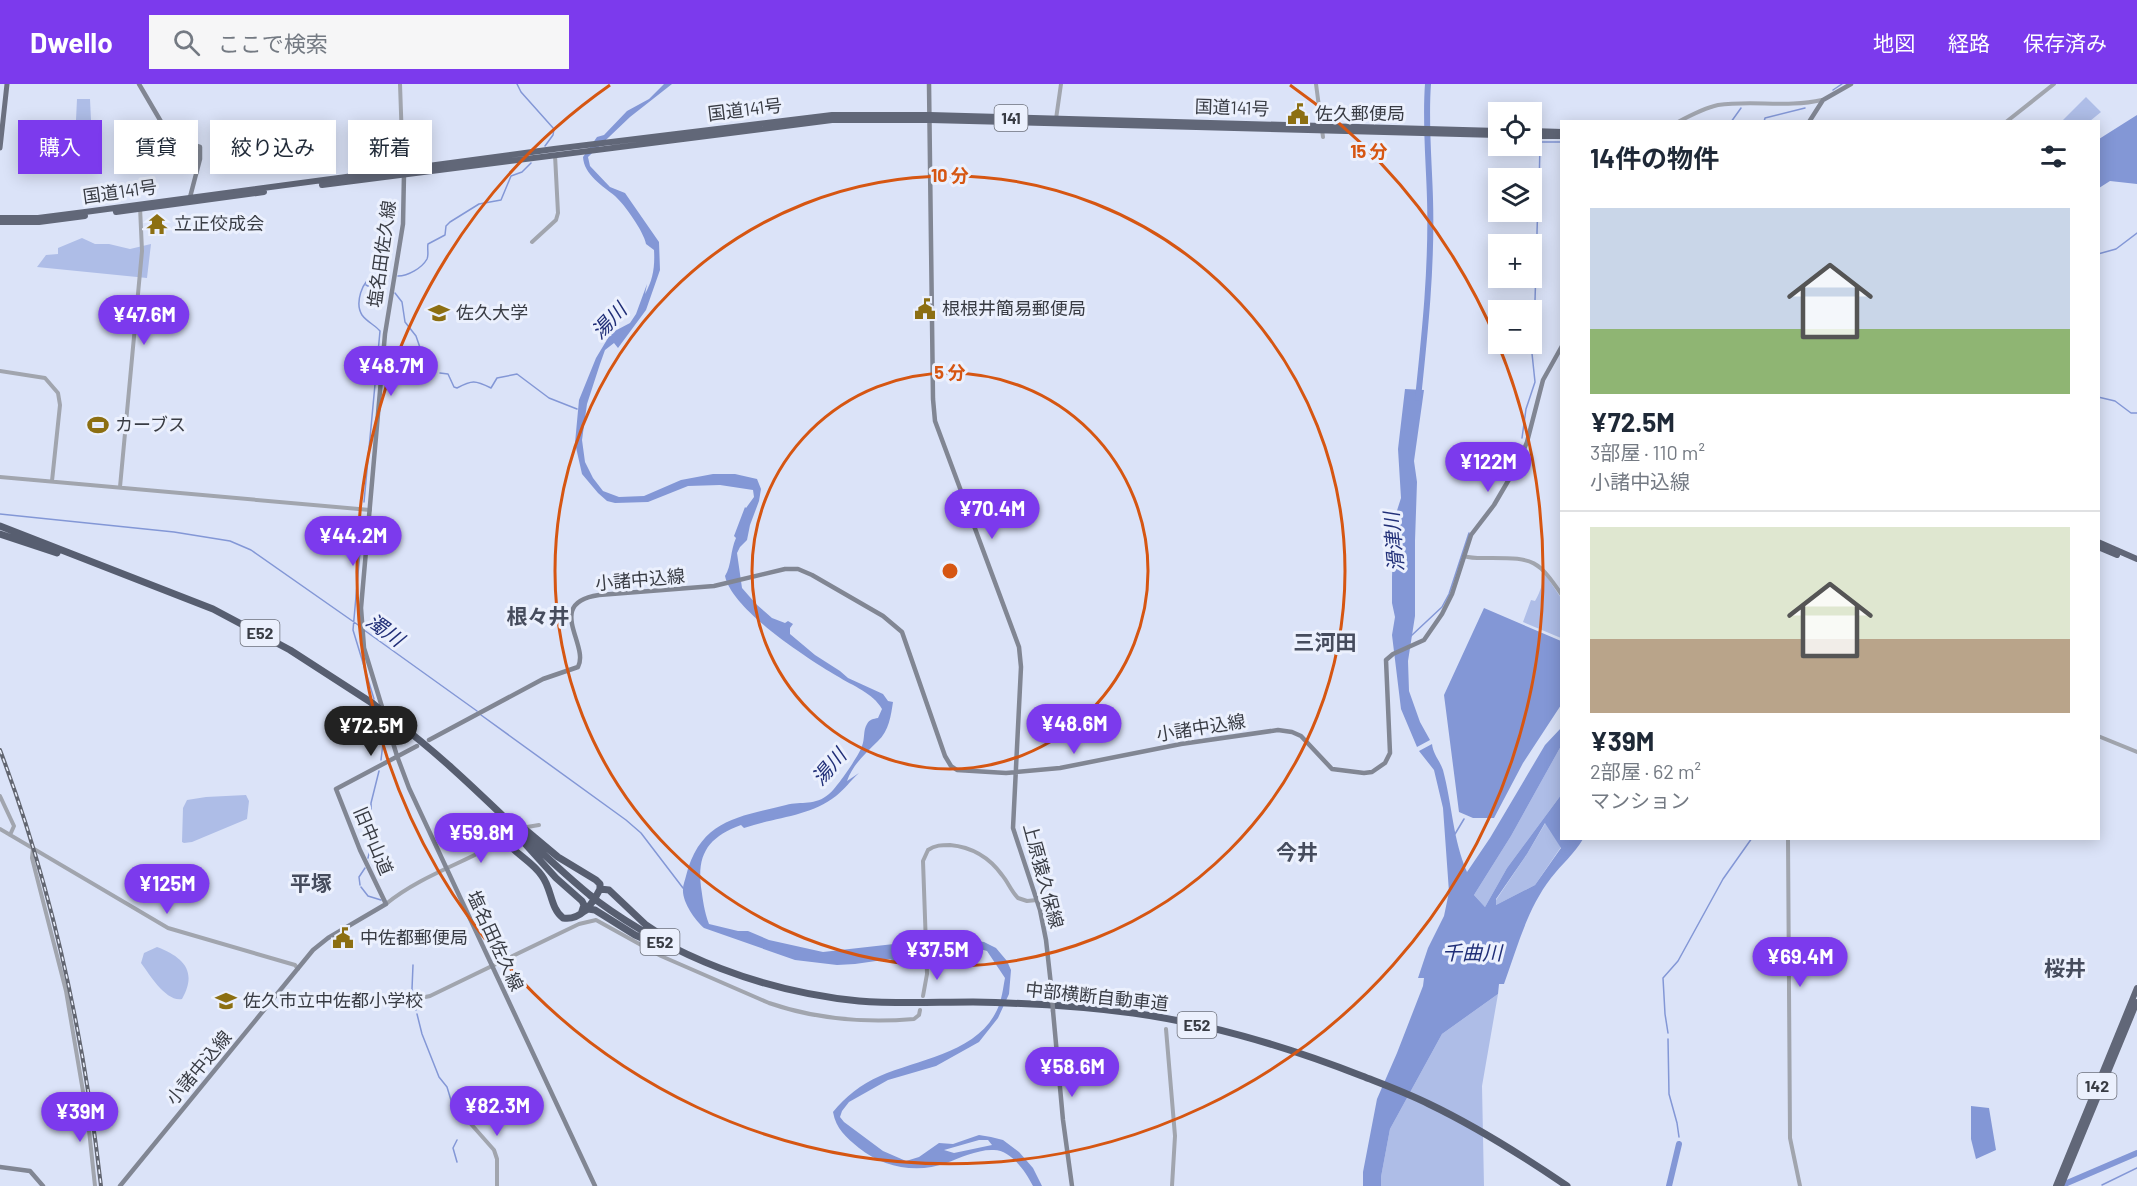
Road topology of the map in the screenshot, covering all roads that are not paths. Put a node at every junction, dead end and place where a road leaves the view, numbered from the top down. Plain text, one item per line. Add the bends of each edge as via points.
1 (7, 84) edge
2 (139, 84) edge
3 (400, 84) edge
4 (929, 84) edge
5 (1061, 84) edge
6 (1316, 84) edge
7 (1851, 84) edge
8 (2054, 84) edge
9 (1823, 100) junction
10 (930, 118) junction
11 (1056, 119) junction
12 (402, 120) edge
13 (1682, 120) edge
14 (1810, 120) edge
15 (2009, 120) edge
16 (1322, 131) junction
17 (1488, 133) edge
18 (1542, 134) edge
19 (1560, 134) edge
20 (0, 148) edge
21 (555, 152) junction
22 (432, 168) edge
23 (389, 174) edge
24 (404, 174) edge
25 (189, 201) junction
26 (140, 207) junction
27 (0, 220) edge
28 (532, 242) dead end
29 (1560, 350) edge
30 (0, 371) edge
31 (0, 477) edge
32 (52, 481) junction
33 (120, 488) junction
34 (370, 510) junction
35 (0, 526) edge
36 (0, 534) edge
37 (2100, 543) edge
38 (2100, 548) edge
39 (1464, 556) junction
40 (2137, 562) edge
41 (140, 579) junction
42 (1560, 592) edge
43 (2100, 737) edge
44 (429, 740) dead end
45 (417, 746) dead end
46 (2137, 752) edge
47 (397, 756) junction
48 (1015, 773) junction
49 (470, 783) junction
50 (476, 789) junction
51 (0, 796) edge
52 (0, 829) edge
53 (10, 835) junction
54 (514, 835) dead end
55 (505, 840) junction
56 (1788, 840) edge
57 (33, 848) junction
58 (447, 869) junction
59 (600, 889) junction
60 (1037, 900) junction
61 (386, 904) junction
62 (583, 912) junction
63 (709, 964) junction
64 (492, 966) junction
65 (298, 969) junction
66 (729, 972) junction
67 (2137, 988) edge
68 (923, 996) dead end
69 (416, 999) dead end
70 (2137, 1002) edge
71 (920, 1010) dead end
72 (1166, 1029) dead end
73 (459, 1114) dead end
74 (0, 1167) edge
75 (1539, 1167) junction
76 (2059, 1184) edge
77 (43, 1186) edge
78 (95, 1186) edge
79 (120, 1186) edge
80 (497, 1186) edge
81 (595, 1186) edge
82 (1072, 1186) edge
83 (1172, 1186) edge
84 (1562, 1186) edge
85 (1567, 1186) edge
86 (1574, 1186) edge
87 (1800, 1186) edge

1 - 20 main road
2 - 25 main road via 170,137 200,147
3 - 12 street
4 - 10 main road, 上原猿久保線
5 - 11 street
6 - 16 street
7 - 9 main road
8 - 15 street
9 - 13 street via 1798,105 1719,105
9 - 14 main road
10 - 11 highway, 国道141号 / 141
10 - 16 highway, 国道141号 / 141
10 - 21 highway, 国道141号 / 141 via 832,120
10 - 48 main road, 上原猿久保線 via 935,416 1019,646
11 - 16 highway, 国道141号 / 141
16 - 17 highway, 国道141号 / 141
18 - 19 highway
21 - 22 highway, 国道141号 / 141
21 - 28 street via 558,213 556,220
23 - 25 highway, 国道141号 / 141
24 - 34 main road, 塩名田佐久線 via 404,224 386,324
25 - 26 highway, 国道141号 / 141
26 - 27 highway, 国道141号 / 141 via 39,222
26 - 33 street via 142,251
29 - 39 main road via 1543,380 1518,464 1471,535
30 - 32 street via 41,376 58,393
31 - 32 street
32 - 33 street
33 - 34 street
34 - 47 main road, 塩名田佐久線 via 361,634
35 - 41 highway, 中部横断自動車道 / E52
36 - 41 highway, 中部横断自動車道 / E52
37 - 40 highway
38 - 40 highway
39 - 42 street via 1533,562 1546,572
39 - 48 main road, 小諸中込線 via 1452,594 1428,635 1385,663 1390,753 1385,763 1372,772 1332,769 1306,739 1278,730 1180,744 1078,766
41 - 49 highway, 中部横断自動車道 / E52, bridge via 197,602 325,671 372,703
43 - 46 street
44 - 48 main road, 小諸中込線 via 543,679 578,667 581,656 571,617 586,598 723,584 784,569 802,571 902,632 949,764 960,771
45 - 47 main road
47 - 58 main road, 塩名田佐久線
47 - 61 main road, 旧中山道 via 336,789
48 - 60 main road, 上原猿久保線 via 1014,834
49 - 50 highway, 中部横断自動車道 / E52
49 - 59 highway via 558,857 600,883
50 - 62 highway via 556,878 582,901
50 - 63 highway, 中部横断自動車道 / E52 via 594,898 655,939
51 - 53 street via 13,823
52 - 53 street
53 - 57 street
54 - 55 street
55 - 58 street
55 - 62 highway via 541,874 558,914 567,918
56 - 87 street via 1790,1138
57 - 65 street via 168,928
57 - 78 street via 32,858 66,991
58 - 61 street via 405,888
58 - 64 main road, 塩名田佐久線
59 - 62 highway
59 - 63 highway via 609,890 656,933
60 - 68 street via 1018,898 982,855 962,847 935,846 927,850 923,857 927,964
60 - 82 main road, 上原猿久保線, bridge via 1046,940
61 - 65 main road, 小諸中込線 via 323,941
62 - 66 highway via 592,909 652,943
63 - 66 highway, 中部横断自動車道 / E52
64 - 69 street
64 - 71 street via 579,924 596,920 661,956 786,1008 836,1018 877,1020 914,1019
64 - 81 main road, 塩名田佐久線
65 - 79 main road, 小諸中込線
66 - 75 highway, 中部横断自動車道 / E52 via 834,998 1059,1005 1203,1026 1293,1050 1431,1104
67 - 76 highway, 142
70 - 76 highway, 142
72 - 83 street via 1175,1136
73 - 80 street via 494,1150
74 - 77 main road via 30,1171
75 - 84 highway
75 - 85 highway, 中部横断自動車道 / E52
75 - 86 highway

